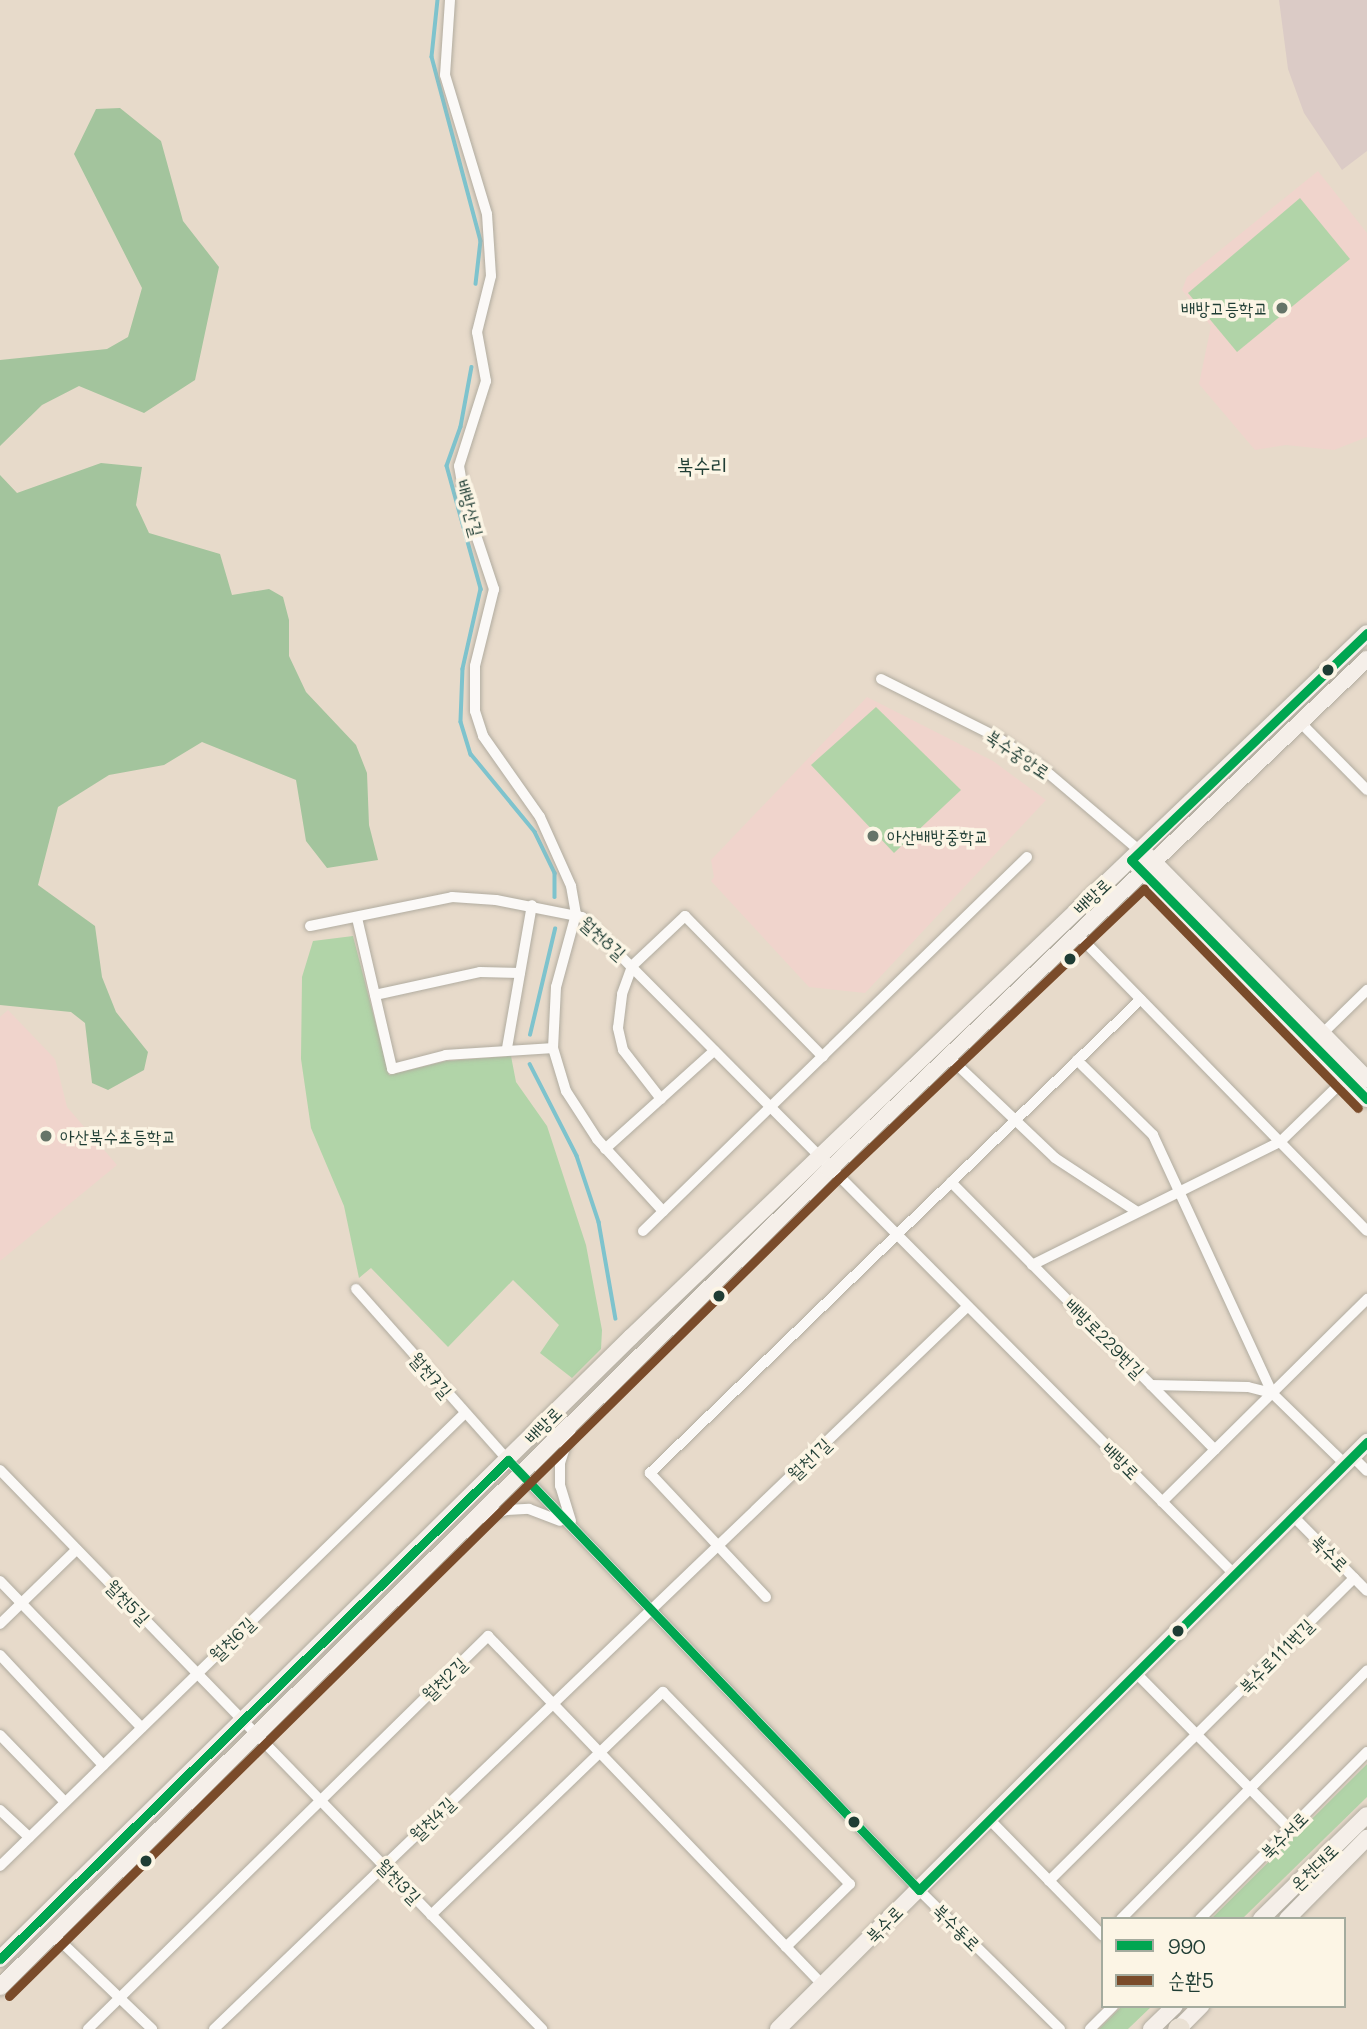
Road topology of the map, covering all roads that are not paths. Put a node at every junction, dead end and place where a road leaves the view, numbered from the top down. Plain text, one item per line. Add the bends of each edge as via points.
1 (450, 0) edge
2 (1367, 633) edge
3 (1367, 659) edge
4 (881, 679) dead end
5 (1301, 723) junction
6 (1366, 788) edge
7 (1137, 854) junction
8 (1027, 857) dead end
9 (1149, 867) junction
10 (532, 905) junction
11 (576, 914) junction
12 (357, 918) junction
13 (310, 926) dead end
14 (1079, 936) junction
15 (632, 966) junction
16 (520, 973) junction
17 (1367, 990) edge
18 (374, 995) junction
19 (1141, 999) junction
20 (1323, 1033) junction
21 (507, 1048) junction
22 (553, 1048) junction
23 (714, 1051) junction
24 (824, 1057) junction
25 (949, 1057) junction
26 (1077, 1060) junction
27 (1346, 1078) junction
28 (1367, 1079) edge
29 (661, 1099) junction
30 (1367, 1099) edge
31 (770, 1110) junction
32 (1014, 1121) junction
33 (1280, 1142) junction
34 (606, 1149) junction
35 (817, 1158) junction
36 (829, 1170) junction
37 (950, 1182) junction
38 (1179, 1191) junction
39 (1136, 1211) junction
40 (663, 1212) junction
41 (643, 1231) dead end
42 (1367, 1231) edge
43 (895, 1235) junction
44 (1032, 1265) junction
45 (356, 1289) dead end
46 (1367, 1298) edge
47 (967, 1307) junction
48 (1151, 1385) junction
49 (1272, 1393) junction
50 (465, 1413) junction
51 (577, 1416) junction
52 (1367, 1442) edge
53 (1214, 1450) junction
54 (508, 1460) junction
55 (1349, 1460) junction
56 (0, 1469) edge
57 (1367, 1471) edge
58 (520, 1472) junction
59 (1162, 1502) junction
60 (1293, 1516) junction
61 (575, 1530) junction
62 (459, 1532) junction
63 (718, 1546) junction
64 (78, 1549) junction
65 (1234, 1574) junction
66 (1354, 1578) junction
67 (0, 1581) edge
68 (1367, 1591) edge
69 (766, 1597) dead end
70 (21, 1602) junction
71 (651, 1610) junction
72 (0, 1624) edge
73 (0, 1655) edge
74 (1367, 1670) edge
75 (1136, 1673) junction
76 (198, 1674) junction
77 (553, 1703) junction
78 (244, 1721) junction
79 (142, 1728) junction
80 (256, 1734) junction
81 (0, 1735) edge
82 (1197, 1735) junction
83 (600, 1752) junction
84 (1367, 1752) edge
85 (103, 1765) junction
86 (1250, 1788) junction
87 (320, 1800) junction
88 (65, 1802) junction
89 (0, 1810) edge
90 (1367, 1815) edge
91 (989, 1819) junction
92 (1290, 1829) junction
93 (29, 1838) junction
94 (1367, 1838) edge
95 (0, 1866) edge
96 (384, 1866) junction
97 (1049, 1881) junction
98 (919, 1890) junction
99 (431, 1915) junction
100 (1123, 1917) edge
101 (1202, 1917) edge
102 (1263, 1917) edge
103 (1289, 1917) edge
104 (1101, 1934) edge
105 (54, 1935) junction
106 (786, 1947) junction
107 (0, 1959) edge
108 (823, 1985) junction
109 (0, 1987) edge
110 (120, 1998) junction
111 (1111, 2008) edge
112 (1173, 2008) edge
113 (1198, 2008) edge
114 (88, 2029) edge
115 (152, 2029) edge
116 (214, 2029) edge
117 (542, 2029) edge
118 (778, 2029) edge
119 (1060, 2029) edge
120 (1090, 2029) edge
121 (1151, 2029) edge
122 (1179, 2029) edge

1 - 11 street, 배방산길 via 446,75 486,214 491,276 477,332 485,382 458,466 494,589 475,666 475,711 483,736 561,855
2 - 7 street, 배방로
3 - 5 street, 배방로
4 - 7 street, 북수중앙로 via 997,737 1040,766
5 - 6 street
5 - 9 street, 배방로
7 - 9 street
7 - 35 street, 배방로
8 - 24 street
9 - 14 street, 배방로
9 - 20 street
9 - 27 street
10 - 11 street, 월천8길
10 - 12 street, 월천8길 via 452,897
10 - 16 street
11 - 15 street, 월천8길
11 - 22 street via 556,987
12 - 13 street, 월천8길
12 - 18 street
14 - 19 street, 배방로
14 - 25 street, 배방로
15 - 23 street, 월천8길
15 - 24 street via 685,916
15 - 29 street via 622,994 618,1028 623,1049
16 - 18 street via 480,972
16 - 21 street
17 - 20 street
18 - 21 street via 392,1069 446,1055
19 - 26 street
19 - 33 street, 배방로
20 - 28 street
21 - 22 street
22 - 34 street via 566,1091
23 - 29 street
23 - 31 street, 월천8길
24 - 31 street
25 - 32 street
25 - 36 street, 배방로
26 - 32 street
26 - 38 street via 1153,1135
27 - 30 street
27 - 33 street
29 - 34 street
31 - 35 street, 월천8길
31 - 40 street
32 - 37 street
32 - 39 street via 1055,1158
33 - 38 street
33 - 42 street, 배방로
34 - 40 street
35 - 36 street, 배방로
35 - 54 street, 배방로
36 - 43 street, 배방로
36 - 51 street, 배방로
37 - 43 street
37 - 44 street, 배방로229번길
38 - 39 street
38 - 49 street
39 - 44 street
40 - 41 street
43 - 47 street, 배방로
43 - 63 street via 650,1473
44 - 48 street, 배방로229번길
45 - 50 street, 월천7길
46 - 49 street
47 - 59 street, 배방로
47 - 63 street, 월천1길
48 - 49 street, 배방로229번길 via 1248,1387
48 - 53 street
49 - 53 street
49 - 55 street
50 - 54 street, 월천7길
50 - 76 street, 월천6길
51 - 58 street, 배방로
51 - 61 street via 560,1463 565,1509
52 - 55 street, 북수로
53 - 59 street
54 - 58 street, 북수동로
54 - 78 street, 배방로
55 - 57 street
55 - 60 street, 북수로
56 - 64 street, 월천5길
58 - 61 street, 북수동로
58 - 62 street, 배방로
59 - 65 street, 배방로
60 - 65 street, 북수로
60 - 66 street, 북수로
61 - 62 street via 529,1509 483,1517
61 - 71 street, 북수동로
62 - 80 street, 배방로
63 - 69 street
63 - 71 street, 월천1길
64 - 70 street
64 - 76 street, 월천5길
65 - 75 street, 북수로
66 - 68 street, 북수로
66 - 82 street, 북수로111번길
67 - 70 street
70 - 72 street
70 - 79 street
71 - 77 street, 월천4길
71 - 98 street, 북수동로
73 - 85 street
74 - 86 street
75 - 82 street
75 - 91 street, 북수로
76 - 78 street, 월천5길
76 - 79 street, 월천6길
77 - 83 street, 월천2길
77 - 87 street, 월천2길 via 488,1636
77 - 96 street, 월천4길
78 - 80 street, 월천5길
78 - 107 street, 배방로
79 - 85 street, 월천6길
80 - 87 street, 월천3길
80 - 105 street, 배방로
81 - 88 street
82 - 86 street
82 - 97 street, 북수로111번길
83 - 99 street
83 - 106 street, 월천2길
83 - 106 street via 663,1692 850,1884
84 - 92 street, 북수서로
85 - 88 street, 월천6길
86 - 92 street
86 - 100 street
87 - 96 street, 월천3길
87 - 110 street, 월천2길
88 - 93 street, 월천6길
89 - 93 street
90 - 102 street, 온천대로
91 - 97 street
91 - 98 street, 북수로
92 - 101 street, 북수서로
93 - 95 street, 월천6길
94 - 103 street, 온천대로
96 - 99 street, 월천3길
96 - 116 street, 월천4길
97 - 104 street
98 - 108 street, 북수로
98 - 119 street, 북수동로
99 - 117 street, 월천3길
105 - 109 street, 배방로
105 - 110 street
106 - 108 street, 월천2길
108 - 118 street, 북수로
110 - 114 street, 월천2길
110 - 115 street
111 - 120 street
112 - 121 street
113 - 122 street

